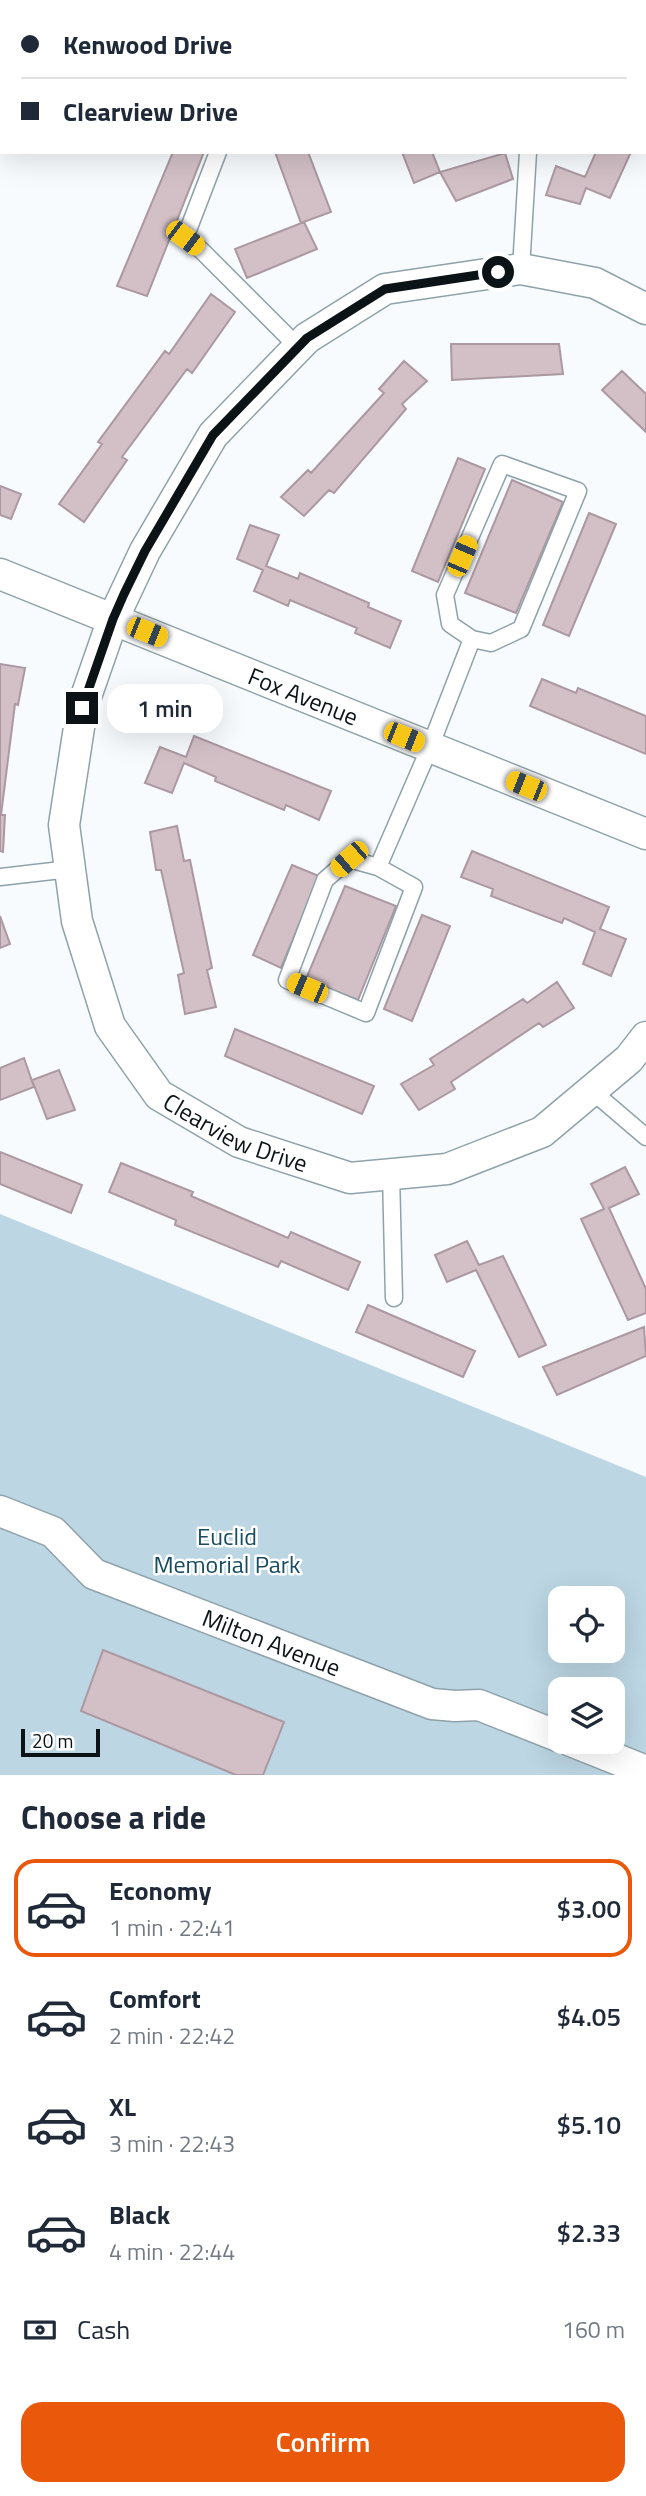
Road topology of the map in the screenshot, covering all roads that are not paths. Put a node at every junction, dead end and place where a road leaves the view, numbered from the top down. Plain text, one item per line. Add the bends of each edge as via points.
1 (217, 154) edge
2 (528, 154) edge
3 (521, 269) junction
4 (646, 309) edge
5 (298, 347) junction
6 (0, 574) edge
7 (113, 619) junction
8 (472, 639) junction
9 (430, 747) junction
10 (646, 834) edge
11 (379, 867) junction
12 (70, 869) junction
13 (0, 877) edge
14 (646, 1037) edge
15 (592, 1090) junction
16 (646, 1138) edge
17 (391, 1174) junction
18 (394, 1298) dead end
19 (0, 1511) edge
20 (548, 1732) edge
21 (604, 1754) edge
22 (646, 1771) edge

1 - 5 lane via 185,238
2 - 3 lane
3 - 4 street, Clearview Drive via 595,284
3 - 5 street, Clearview Drive via 385,289
5 - 7 street, Clearview Drive via 213,435 145,551
6 - 7 street, Fox Avenue
7 - 9 street, Fox Avenue
7 - 12 street, Clearview Drive via 82,708 64,825
8 - 8 lane via 491,643 521,629 578,491 502,464 445,595 450,624
8 - 9 lane
9 - 10 street, Fox Avenue
9 - 11 lane
11 - 11 lane via 349,859 325,880 287,980 366,1013 414,887
12 - 13 lane
12 - 17 street, Clearview Drive via 76,921 110,1026 159,1095 239,1142 350,1178
14 - 15 street, Clearview Drive via 629,1059
15 - 16 lane
15 - 17 street, Clearview Drive via 542,1132 447,1169
17 - 18 lane
19 - 20 street, Milton Avenue via 53,1532 94,1574 432,1704 479,1705
21 - 22 street

